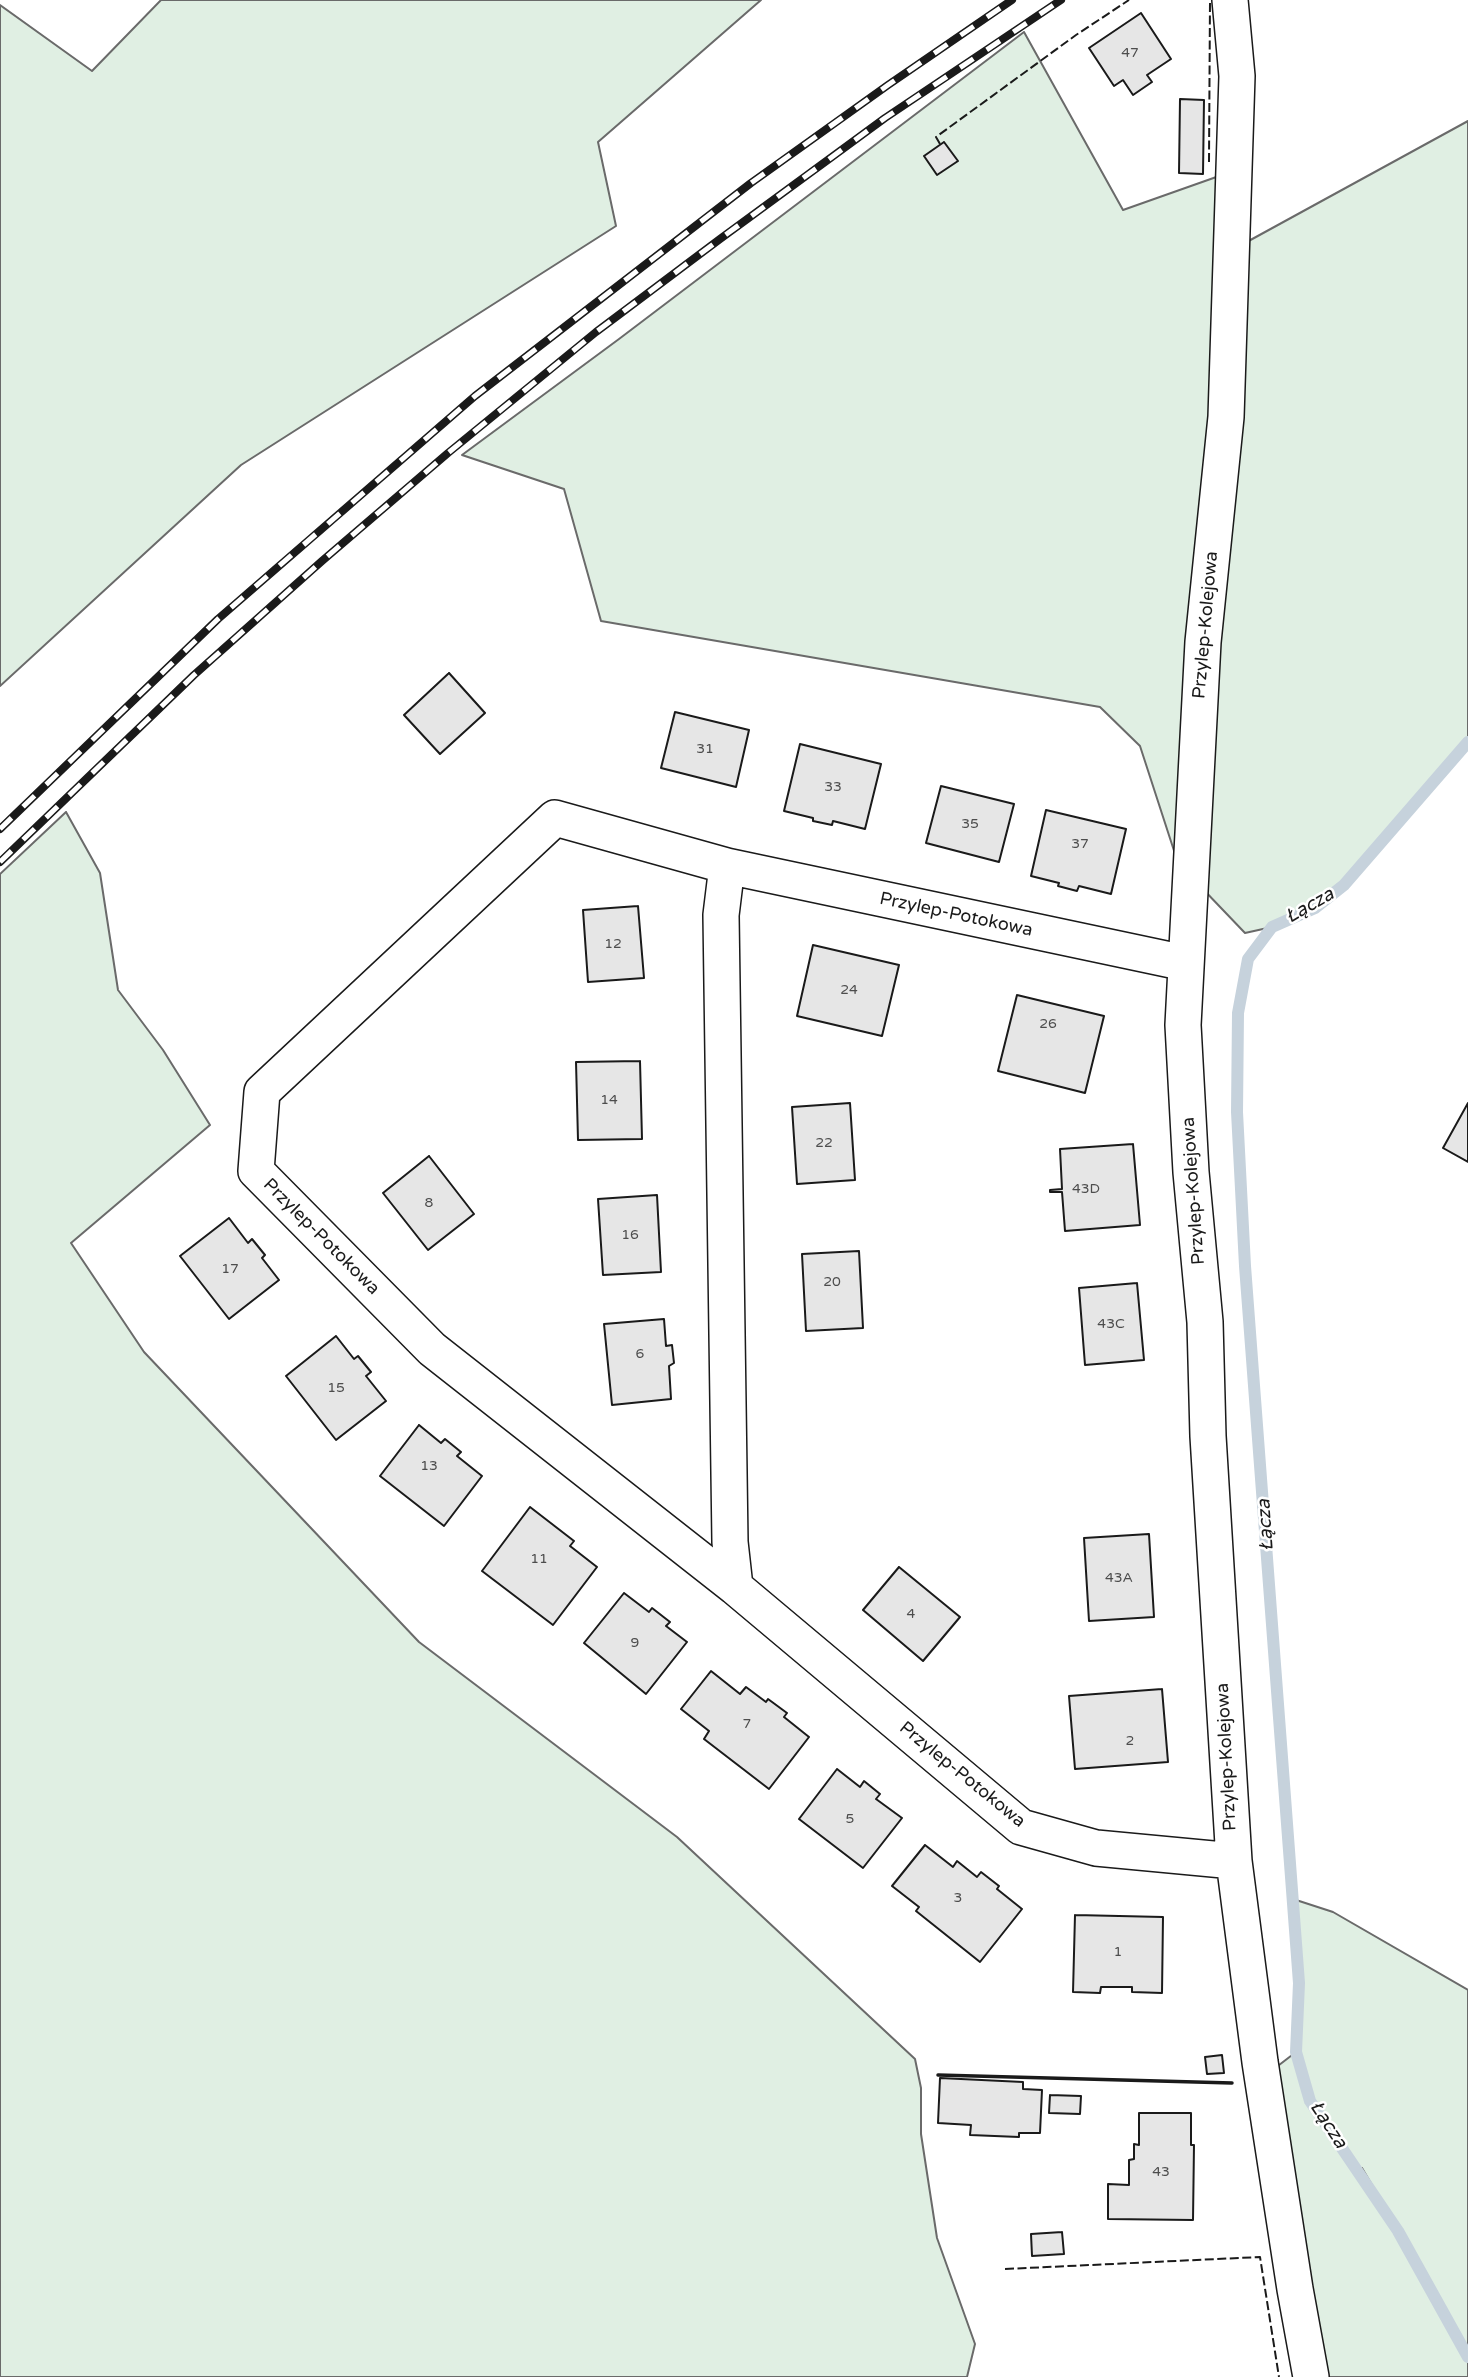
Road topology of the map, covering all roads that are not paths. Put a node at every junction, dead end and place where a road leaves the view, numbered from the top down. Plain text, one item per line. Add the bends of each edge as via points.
1 (1230, 0) edge
2 (727, 866) junction
3 (1185, 963) junction
4 (735, 1587) junction
5 (1234, 1861) junction
6 (1311, 2377) edge

1 - 3 street, Przylep-Kolejowa via 1237,76 1226,418 1203,642
2 - 3 street, Przylep-Potokowa
2 - 4 street via 721,915 730,1542
2 - 4 street, Przylep-Potokowa via 555,818 262,1092 256,1171 432,1349
3 - 5 street, Przylep-Kolejowa via 1183,1038 1205,1322
4 - 5 street, Przylep-Potokowa via 1021,1827 1096,1848
5 - 6 street, Przylep-Kolejowa via 1260,2062

